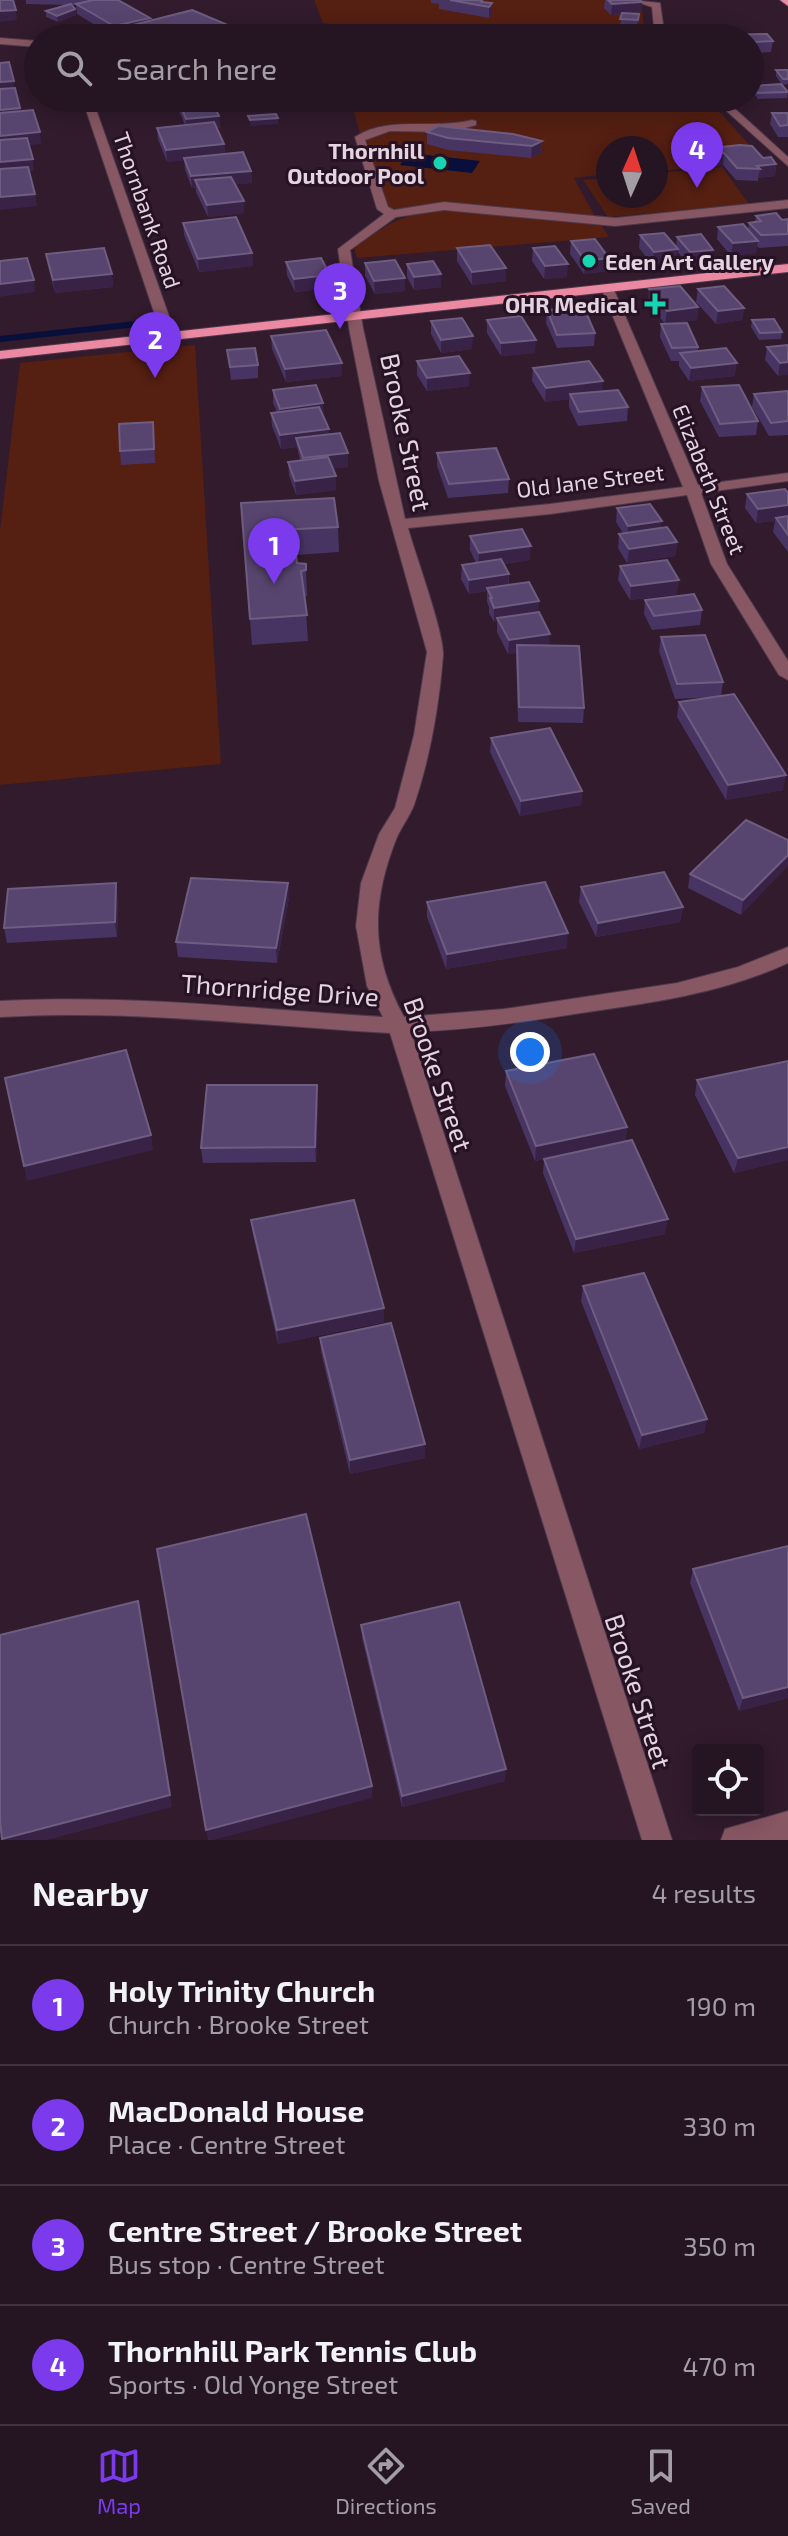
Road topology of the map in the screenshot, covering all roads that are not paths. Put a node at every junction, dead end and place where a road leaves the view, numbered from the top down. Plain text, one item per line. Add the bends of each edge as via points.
1 (636, 0) edge
2 (658, 24) edge
3 (0, 41) edge
4 (24, 43) edge
5 (92, 112) edge
6 (732, 112) edge
7 (472, 123) dead end
8 (788, 163) edge
9 (788, 204) edge
10 (392, 214) junction
11 (788, 268) edge
12 (608, 290) junction
13 (354, 317) junction
14 (169, 336) junction
15 (0, 355) edge
16 (788, 477) edge
17 (692, 489) junction
18 (397, 524) junction
19 (788, 675) edge
20 (788, 954) edge
21 (0, 1009) edge
22 (398, 1025) junction
23 (788, 1826) edge
24 (657, 1840) edge
25 (736, 1840) edge

1 - 2 street via 657,5
3 - 4 street
5 - 14 street, Thornbank Road
6 - 8 street
7 - 10 street via 444,133 391,128 359,139 383,209
9 - 10 street via 615,222 444,206
10 - 13 street, Brooke Street via 344,249
11 - 12 main road
12 - 13 main road
12 - 17 street, Elizabeth Street
13 - 14 main road
13 - 18 street, Brooke Street
14 - 15 main road
16 - 17 street, Old Jane Street
17 - 18 street, Old Jane Street
17 - 19 street, Elizabeth Street via 719,564
18 - 22 street, Brooke Street via 435,652 423,735 404,808 371,883 366,926 377,986
20 - 22 street, Thornridge Drive via 757,971 642,997 510,1017
21 - 22 street, Thornridge Drive via 124,1006
22 - 24 street, Brooke Street
23 - 25 street

